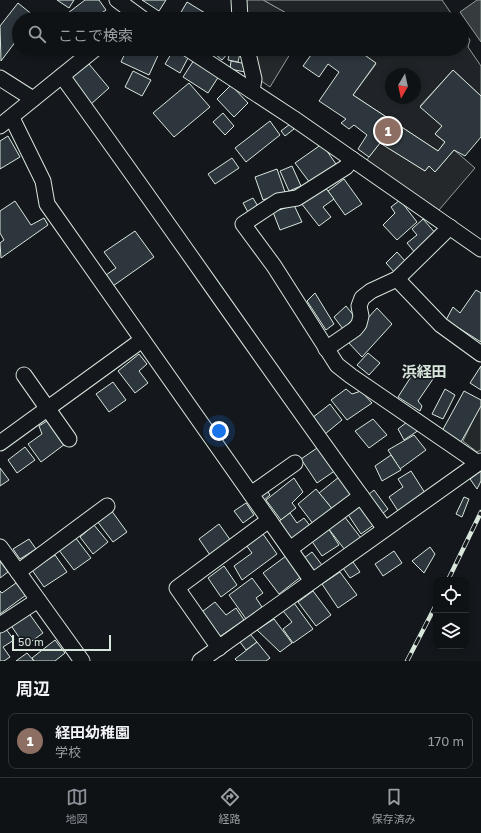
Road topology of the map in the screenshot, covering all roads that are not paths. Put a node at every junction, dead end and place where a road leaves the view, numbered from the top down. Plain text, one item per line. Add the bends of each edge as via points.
1 (117, 0) edge
2 (239, 0) edge
3 (130, 12) edge
4 (240, 12) edge
5 (86, 56) edge
6 (199, 56) edge
7 (249, 56) edge
8 (62, 76) junction
9 (0, 78) edge
10 (252, 91) junction
11 (33, 99) junction
12 (6, 122) edge
13 (352, 159) junction
14 (450, 227) junction
15 (481, 249) edge
16 (397, 279) junction
17 (142, 340) junction
18 (326, 349) junction
19 (481, 354) edge
20 (24, 375) dead end
21 (48, 409) junction
22 (69, 439) dead end
23 (0, 443) edge
24 (480, 462) edge
25 (295, 463) dead end
26 (251, 494) junction
27 (362, 496) junction
28 (107, 506) dead end
29 (269, 520) junction
30 (385, 529) junction
31 (0, 547) edge
32 (290, 549) junction
33 (18, 572) junction
34 (312, 581) junction
35 (38, 600) junction
36 (0, 625) edge
37 (219, 648) junction
38 (75, 659) edge
39 (200, 661) edge

1 - 3 street
2 - 4 street
5 - 8 street
6 - 10 street
7 - 10 street via 254,79
8 - 11 street
8 - 27 street
9 - 11 street
10 - 13 street
11 - 12 street
12 - 17 street via 43,181 47,204
13 - 14 street
13 - 18 street via 346,167 297,198 278,201 243,224 274,266
14 - 15 street
14 - 16 street
16 - 18 street via 362,298 359,306 359,324
16 - 19 street via 441,325
17 - 21 street
17 - 26 street
18 - 24 street via 337,366
20 - 21 street
21 - 22 street
21 - 23 street
24 - 30 street
25 - 26 street
26 - 29 street
27 - 30 street
27 - 32 street
28 - 33 street
29 - 32 street
29 - 37 street via 177,588
30 - 34 street
31 - 33 street
32 - 34 street
33 - 35 street
34 - 37 street
35 - 36 street
35 - 38 street
37 - 39 street

